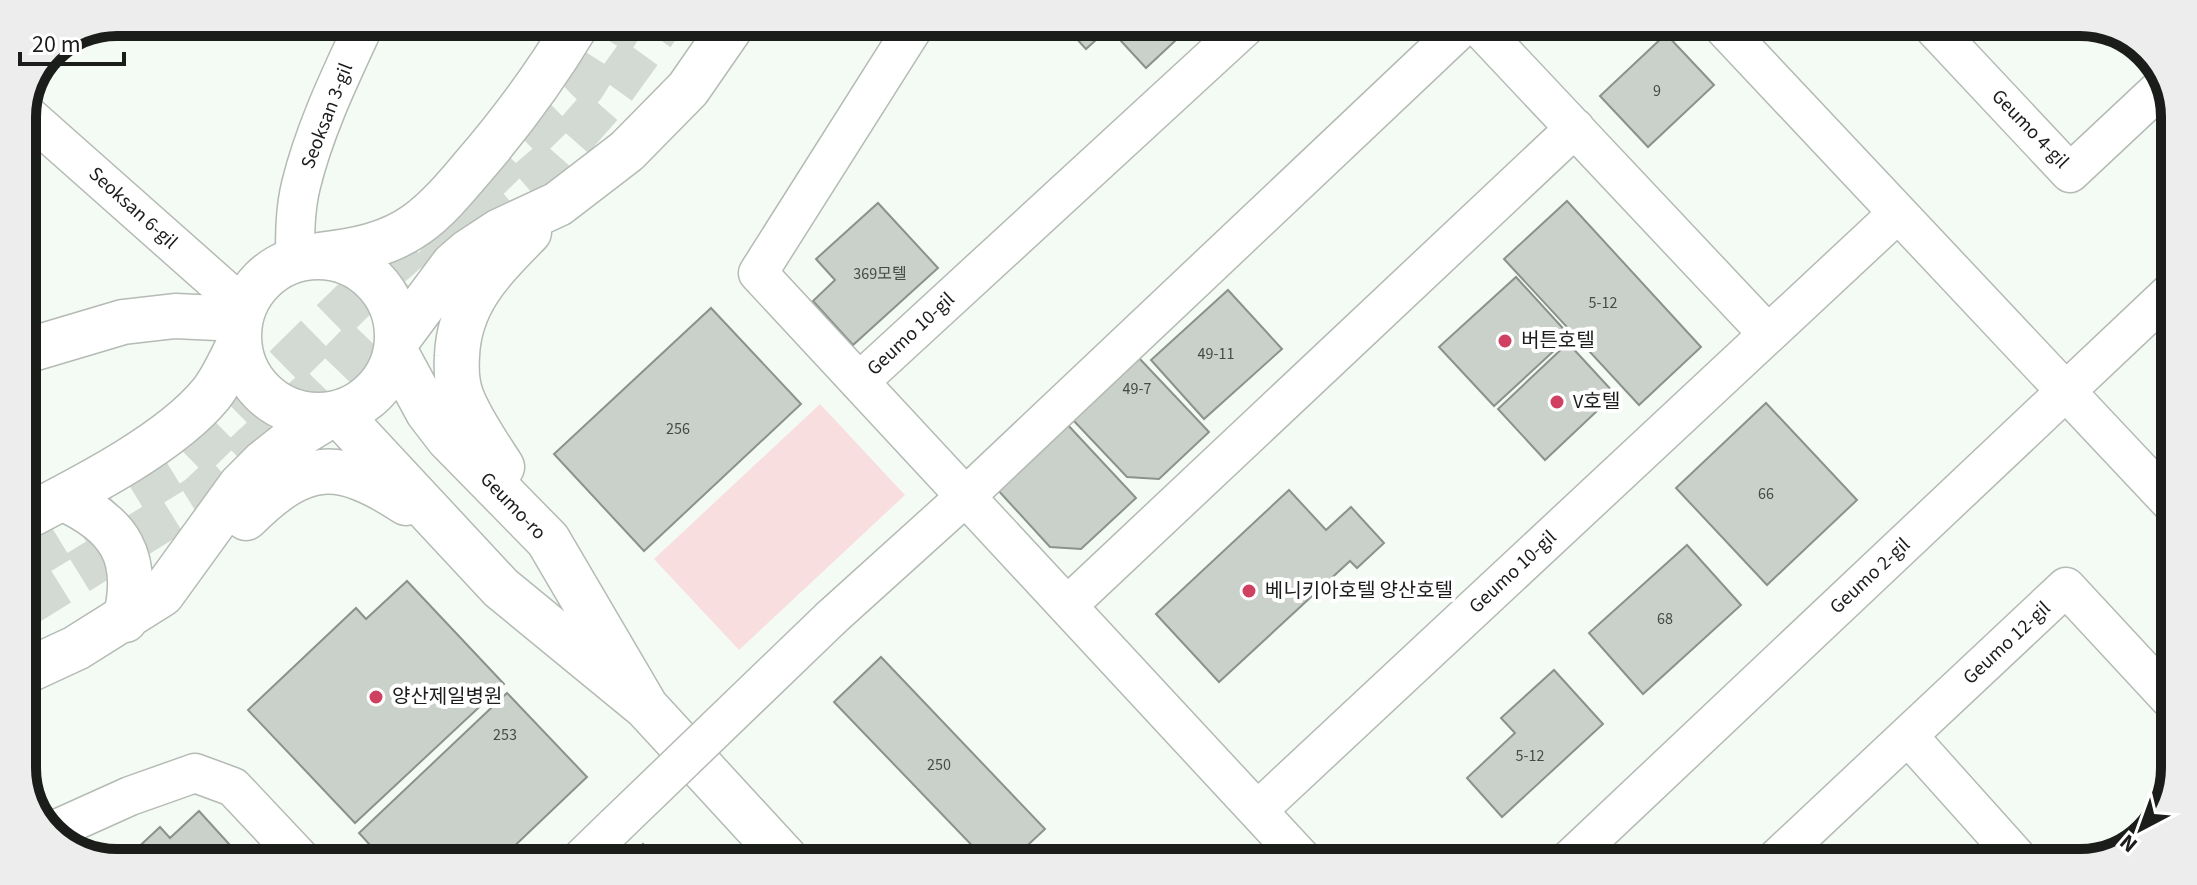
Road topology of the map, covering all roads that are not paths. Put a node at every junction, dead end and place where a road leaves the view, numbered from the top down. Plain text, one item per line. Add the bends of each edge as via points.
1 (352, 36) edge
2 (569, 36) edge
3 (725, 36) edge
4 (908, 36) edge
5 (1235, 36) edge
6 (1452, 36) edge
7 (1488, 36) edge
8 (1732, 36) edge
9 (1942, 36) edge
10 (2157, 91) edge
11 (36, 124) edge
12 (1575, 128) junction
13 (558, 204) junction
14 (1898, 213) junction
15 (305, 257) junction
16 (2161, 301) edge
17 (240, 324) junction
18 (1768, 334) junction
19 (397, 346) junction
20 (36, 348) edge
21 (859, 382) junction
22 (2066, 391) junction
23 (336, 414) junction
24 (2161, 492) edge
25 (966, 496) junction
26 (62, 498) junction
27 (36, 512) edge
28 (449, 533) junction
29 (548, 540) junction
30 (162, 594) junction
31 (1067, 606) junction
32 (125, 620) junction
33 (36, 667) edge
34 (2161, 689) edge
35 (646, 707) junction
36 (1908, 736) junction
37 (1258, 810) junction
38 (62, 827) edge
39 (291, 849) edge
40 (591, 849) edge
41 (777, 849) edge
42 (1293, 849) edge
43 (1581, 849) edge
44 (1787, 849) edge
45 (2009, 849) edge

1 - 15 street, Seoksan 3-gil via 300,187 296,221
2 - 15 main road via 505,129 416,225 382,243
3 - 13 main road via 688,89 627,151
4 - 21 street, Geumo 10-gil via 758,273
5 - 21 street, Geumo 10-gil
6 - 25 street
7 - 12 street
8 - 14 street
9 - 10 street, Geumo 4-gil via 2070,173
11 - 17 street, Seoksan 6-gil
12 - 18 street
12 - 31 street
13 - 19 main road via 500,231 453,265
13 - 29 main road via 497,264 471,299 462,318 456,371 474,423
14 - 18 street, Geumo 10-gil
14 - 22 street
15 - 17 main road via 273,269 256,285
15 - 19 main road via 342,260 365,272 395,313
16 - 22 street, Geumo 2-gil
17 - 20 main road via 175,316 123,322
17 - 23 main road via 246,372 261,392 282,408 307,416
17 - 26 main road via 212,392 191,416
18 - 37 street, Geumo 10-gil
19 - 23 main road via 389,373 376,391
19 - 29 main road, Geumo-ro via 428,412 448,438
21 - 25 street, Geumo 10-gil
22 - 24 street
22 - 43 street, Geumo 2-gil
23 - 28 main road, Geumo-ro
23 - 30 main road via 297,436 241,485
25 - 31 street, Geumo 10-gil
25 - 40 street, bridge
26 - 27 main road
26 - 32 main road via 93,515 121,543 132,592
28 - 30 main road via 362,479 313,472 268,495 218,551
28 - 35 main road, Geumo-ro via 501,588
29 - 35 main road, Geumo-ro
30 - 32 main road
31 - 37 street, Geumo 10-gil
32 - 33 main road
34 - 36 street, Geumo 12-gil via 2066,587
35 - 41 main road, Geumo-ro
36 - 44 street, Geumo 12-gil
36 - 45 street
37 - 42 street, Geumo 10-gil
38 - 39 street via 195,773 233,787

